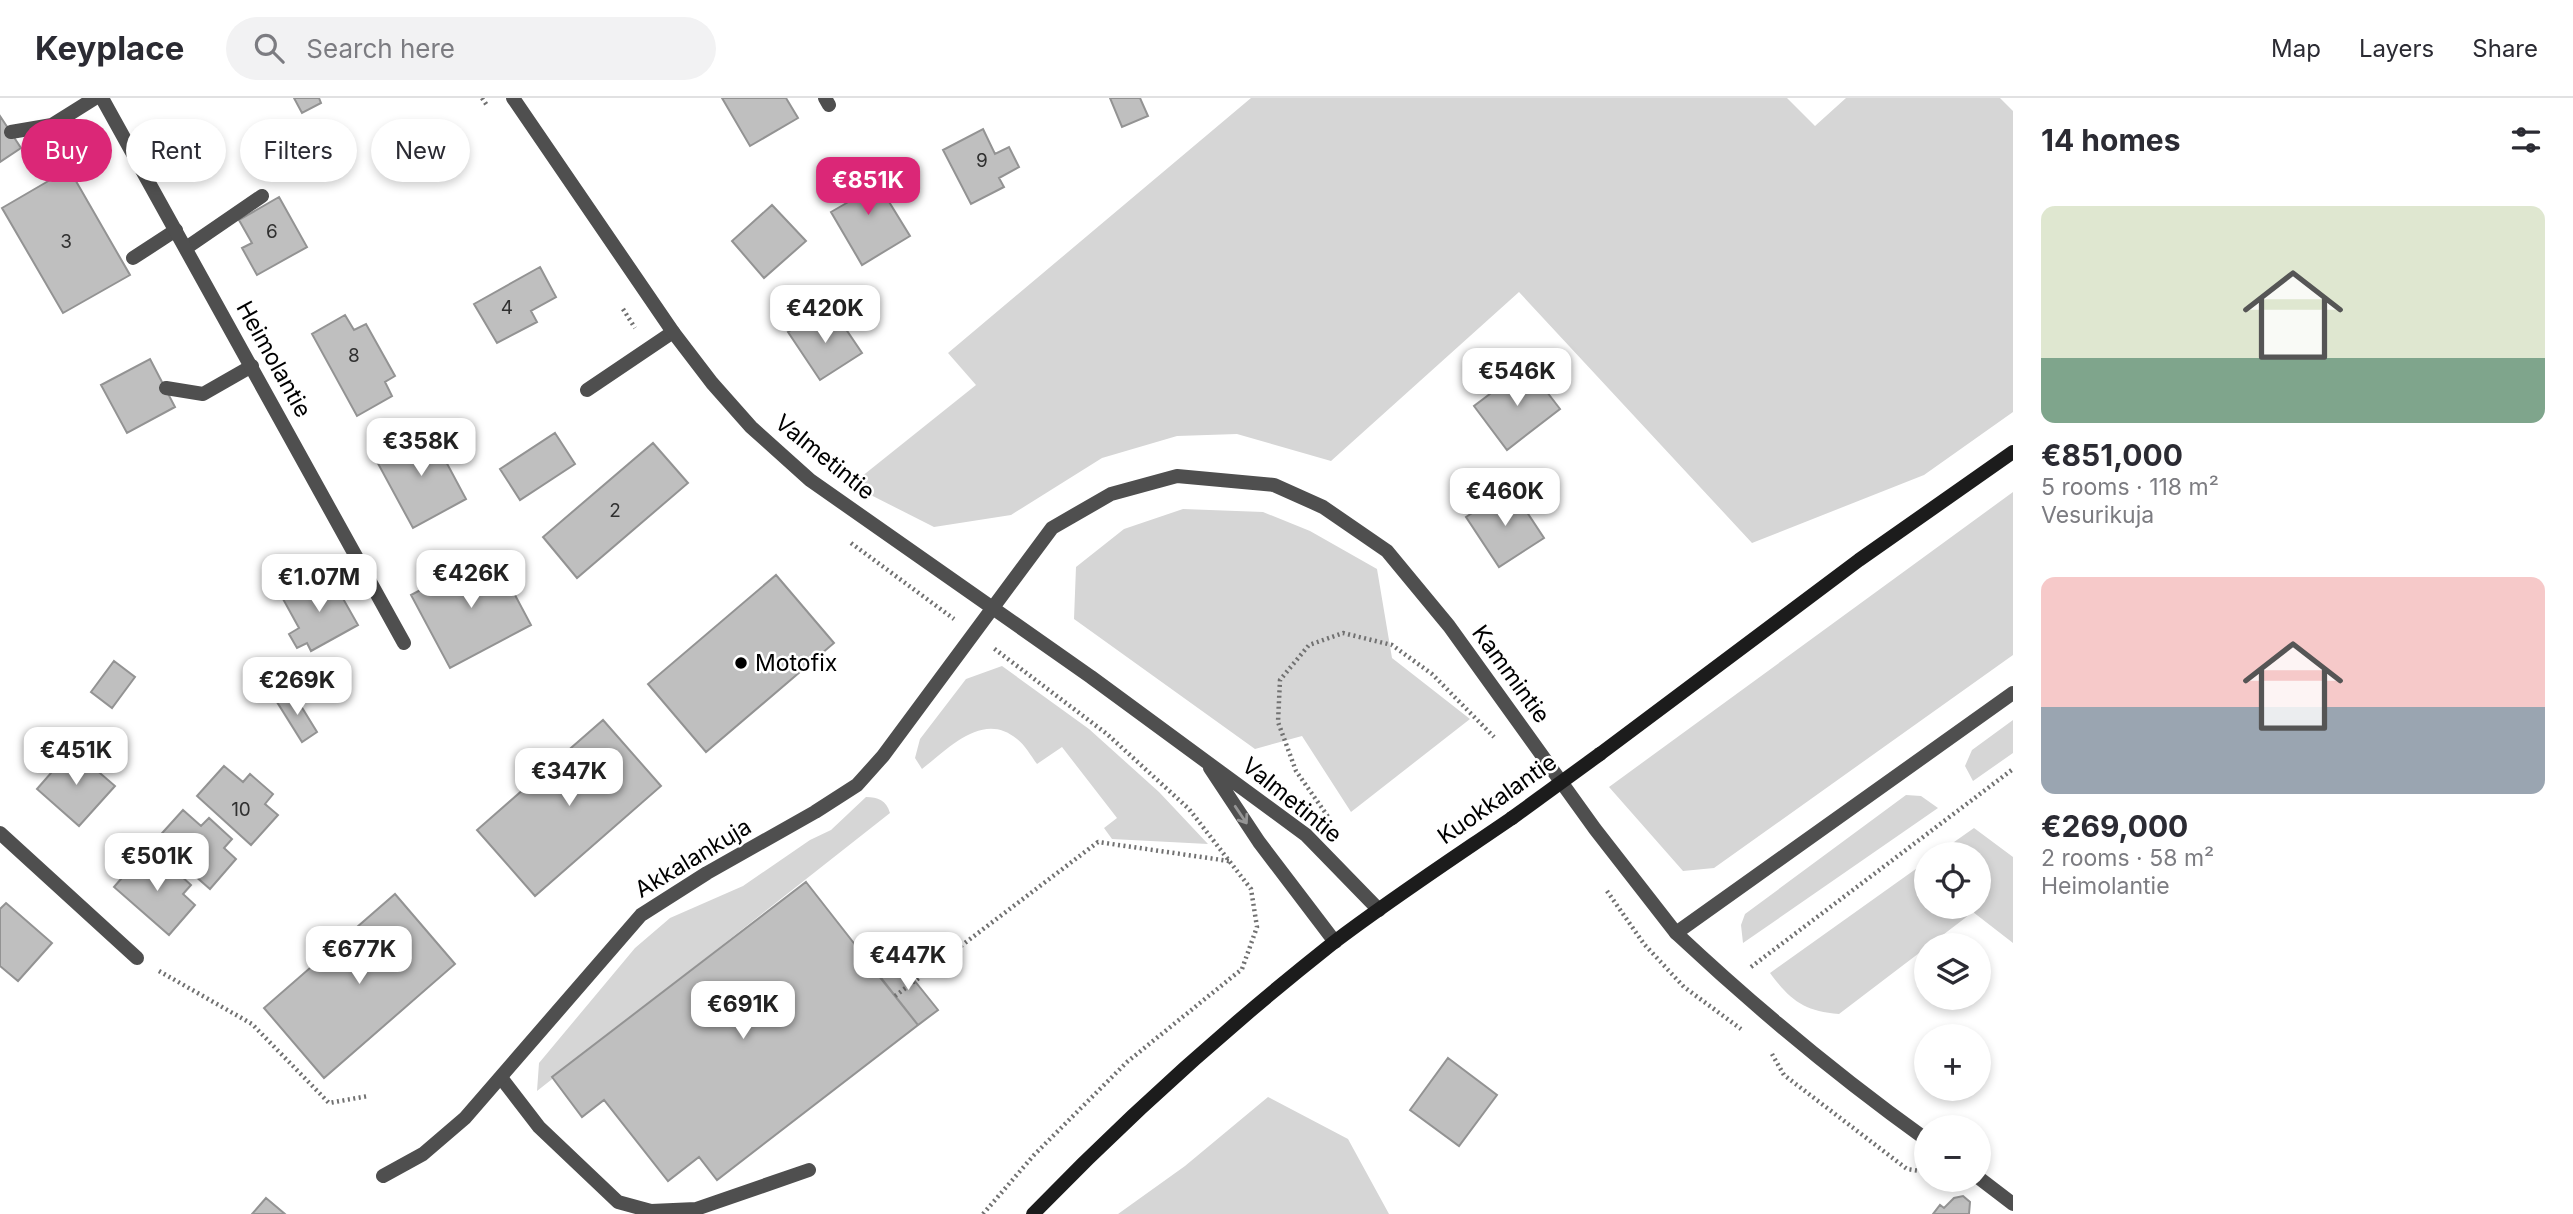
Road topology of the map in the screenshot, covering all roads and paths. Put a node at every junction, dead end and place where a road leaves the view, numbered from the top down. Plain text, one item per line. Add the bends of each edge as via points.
1 (95, 98) edge
2 (102, 98) edge
3 (513, 98) edge
4 (11, 132) dead end
5 (262, 196) dead end
6 (176, 230) junction
7 (186, 248) junction
8 (133, 258) dead end
9 (673, 332) junction
10 (252, 366) junction
11 (166, 388) dead end
12 (587, 390) dead end
13 (2013, 452) edge
14 (994, 608) junction
15 (404, 643) dead end
16 (2013, 694) edge
17 (1495, 738) dead end
18 (1203, 758) junction
19 (2013, 769) edge
20 (0, 833) edge
21 (1307, 835) junction
22 (1229, 860) dead end
23 (1251, 889) dead end
24 (1379, 910) junction
25 (1676, 933) junction
26 (1335, 942) junction
27 (1649, 950) dead end
28 (136, 958) joint
29 (1755, 963) dead end
30 (895, 996) dead end
31 (1750, 1036) dead end
32 (1761, 1045) dead end
33 (502, 1079) junction
34 (368, 1096) dead end
35 (1914, 1131) edge
36 (808, 1170) dead end
37 (1914, 1170) edge
38 (383, 1176) dead end
39 (1991, 1187) edge
40 (2013, 1204) edge
41 (983, 1214) edge
42 (1033, 1214) edge

1 - 4 street via 52,125
2 - 6 street, Heimolantie
3 - 9 street, Valmetintie
5 - 7 street
6 - 7 street, Heimolantie
6 - 8 street
7 - 10 street, Heimolantie
9 - 12 street
9 - 14 street, Valmetintie via 743,418 810,480
10 - 11 street via 203,394
10 - 15 street, Heimolantie
13 - 24 main road, Kuokkalantie, bridge via 1601,754
14 - 18 street, Valmetintie
14 - 25 street, Kammintie via 1052,528 1111,494 1177,476 1274,485 1323,508 1387,551 1449,626
14 - 33 street, Akkalankuja via 856,785 641,915
16 - 25 street
17 - 21 path via 1432,674 1392,645 1343,633 1309,645 1280,680 1278,722 1296,771 1329,818
18 - 21 street, Valmetintie
18 -> 26 street, Valmetintie
19 - 29 path
20 - 28 street
21 - 24 street, Valmetintie
22 - 30 path via 1098,842
23 - 41 path via 1257,927 1242,969 1127,1062 1034,1155
24 - 26 main road, Kuokkalantie
25 - 35 street, Kammintie via 1858,1091
26 - 42 main road, Kuokkalantie via 1186,1066
27 - 31 path via 1684,987
28 - 34 path via 252,1024 329,1103
32 - 37 path via 1772,1053 1784,1075
33 - 36 street via 538,1127 618,1202 651,1211 696,1209
33 - 38 street, Akkalankuja via 424,1154
39 - 40 street

